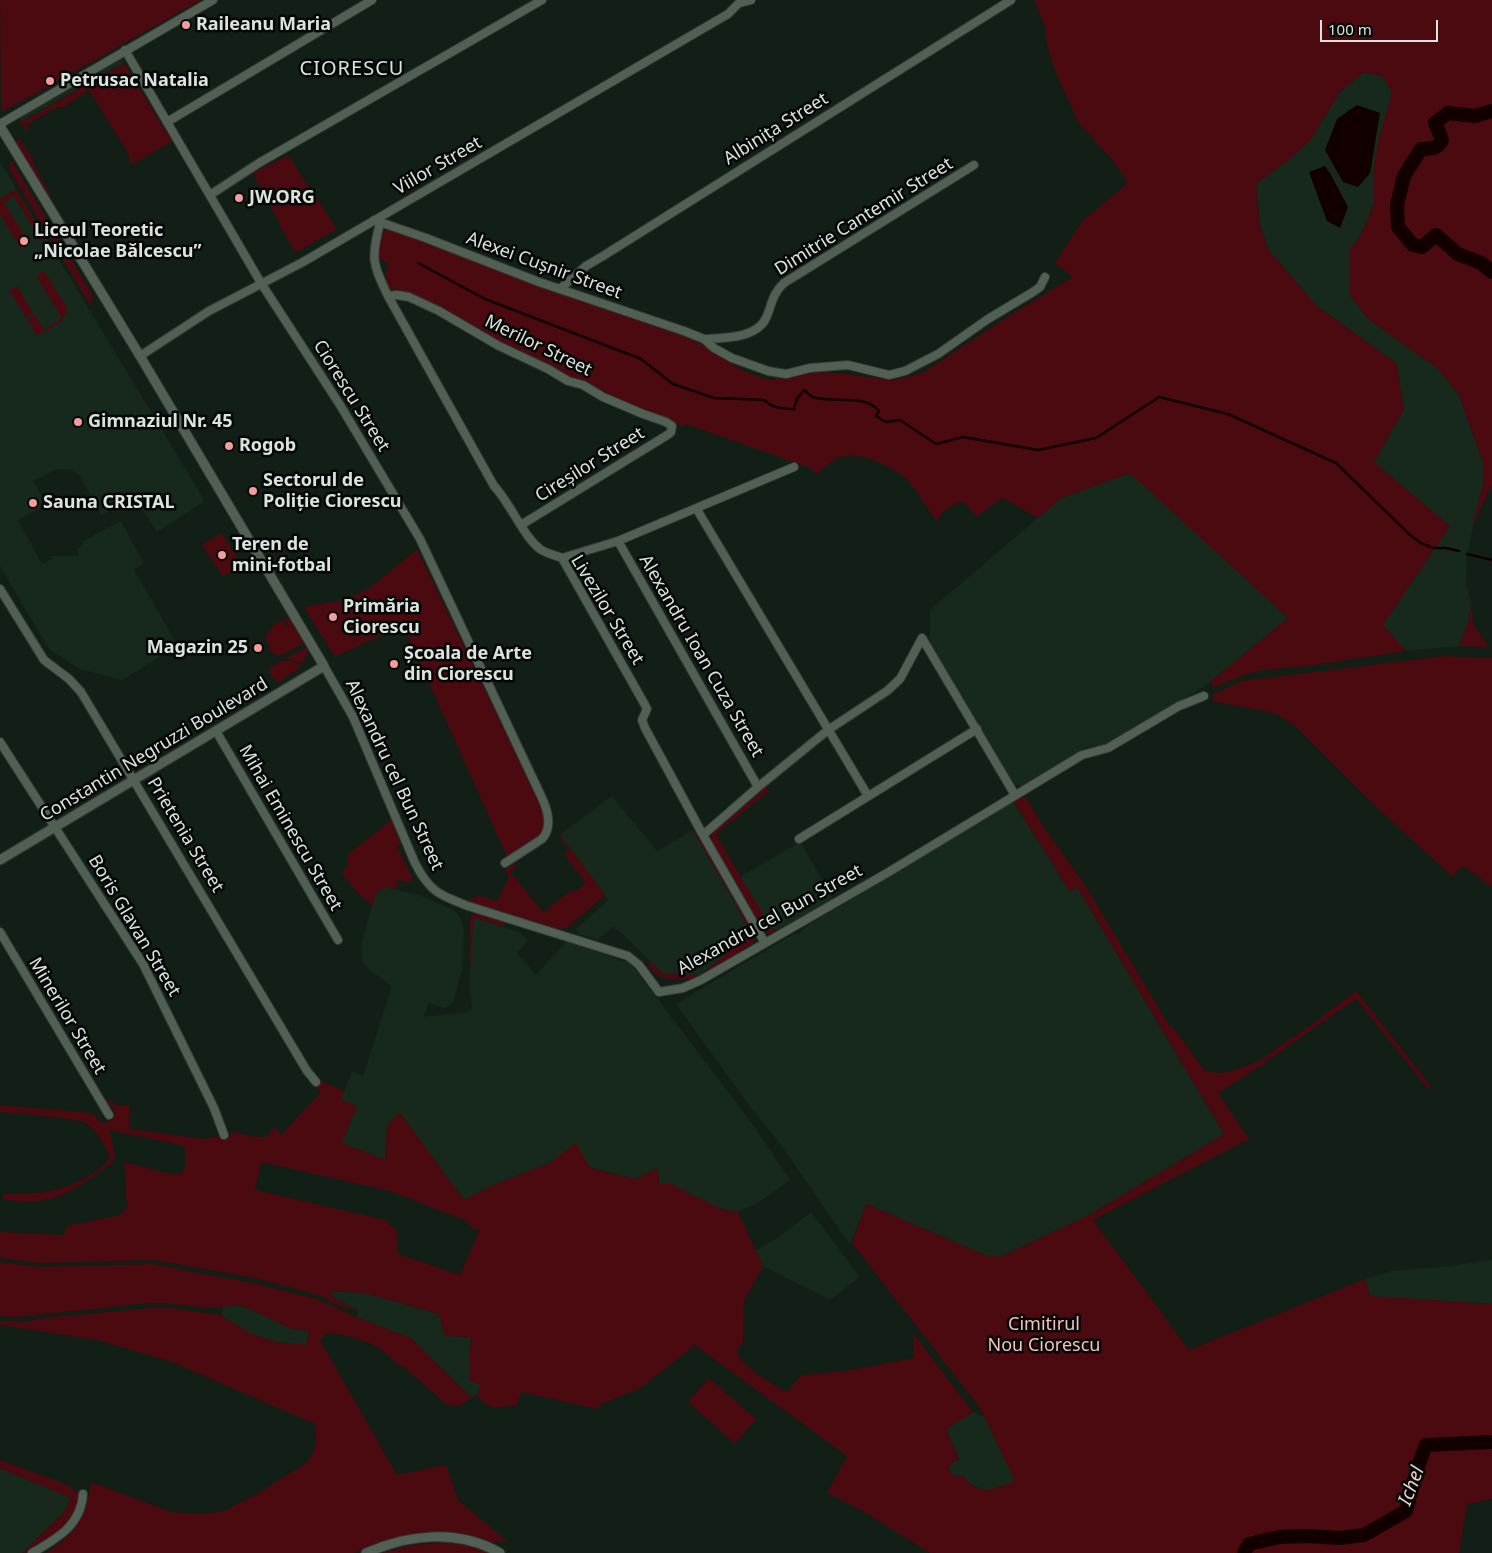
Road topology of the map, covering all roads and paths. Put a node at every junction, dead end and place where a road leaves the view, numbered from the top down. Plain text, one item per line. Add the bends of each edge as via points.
1 (213, 0) edge
2 (372, 0) edge
3 (542, 0) edge
4 (751, 0) edge
5 (1011, 0) edge
6 (737, 2) edge
7 (125, 50) junction
8 (167, 122) junction
9 (0, 125) edge
10 (974, 165) dead end
11 (210, 195) junction
12 (377, 222) junction
13 (1045, 277) dead end
14 (261, 283) junction
15 (561, 288) junction
16 (388, 296) junction
17 (704, 339) junction
18 (140, 356) junction
19 (672, 429) joint
20 (794, 467) dead end
21 (696, 508) junction
22 (521, 525) junction
23 (618, 541) junction
24 (562, 558) junction
25 (0, 589) edge
26 (324, 666) junction
27 (1204, 696) dead end
28 (977, 729) junction
29 (828, 730) junction
30 (216, 731) junction
31 (0, 742) edge
32 (135, 780) junction
33 (758, 787) junction
34 (1015, 795) junction
35 (868, 796) junction
36 (56, 827) junction
37 (703, 835) junction
38 (799, 839) dead end
39 (0, 860) edge
40 (505, 863) dead end
41 (0, 932) edge
42 (338, 940) dead end
43 (765, 943) junction
44 (316, 1082) dead end
45 (109, 1115) dead end
46 (224, 1135) dead end
47 (83, 1494) dead end
48 (32, 1553) edge
49 (366, 1553) edge
50 (500, 1553) edge

1 - 7 street
2 - 8 street
3 - 11 street
4 - 6 street, Viilor Street
5 - 15 street, Albinița Street via 595,261
6 - 12 street, Viilor Street via 728,14
7 - 8 street, Ciorescu Street
7 - 9 street
8 - 11 street, Ciorescu Street
9 - 18 street, Alexandru cel Bun Street
10 - 17 street, Dimitrie Cantemir Street via 784,283 774,295 765,319 754,330 729,338
11 - 14 street, Ciorescu Street
12 - 14 street, Viilor Street
12 - 15 street, Alexei Cușnir Street
12 - 16 street, Livezilor Street via 374,259
13 - 17 street via 1040,287 945,350 905,371 890,375 848,365 786,374 768,371 732,358
14 - 18 street, Viilor Street via 209,311
14 - 40 street, Ciorescu Street via 340,405 420,539 548,811 546,835
15 - 17 street, Alexei Cușnir Street
16 - 19 street, Merilor Street via 409,297 568,381 666,422
16 - 22 street, Livezilor Street via 494,486 504,496
18 - 26 street, Alexandru cel Bun Street
19 - 22 street, Cireșilor Street via 644,451
20 - 21 street
21 - 23 street
21 - 29 street
22 - 24 street, Livezilor Street via 540,549
23 - 24 street
23 - 33 street, Alexandru Ioan Cuza Street
24 - 37 street, Livezilor Street via 645,705 647,709 642,720
25 - 32 street, Prietenia Street via 44,660 81,692
26 - 30 street, Constantin Negruzzi Boulevard
26 - 43 street, Alexandru cel Bun Street via 353,717 421,875 438,893 468,906 628,956 659,992 683,988 701,980
27 - 34 street, Alexandru cel Bun Street via 1178,706 1108,748 1082,755
28 - 29 street via 922,638 900,679
28 - 34 street
28 - 35 street
29 - 33 street
29 - 35 street
30 - 32 street, Constantin Negruzzi Boulevard
30 - 42 street, Mihai Eminescu Street
31 - 36 street, Boris Glavan Street
32 - 36 street, Constantin Negruzzi Boulevard
32 - 44 street, Prietenia Street
33 - 37 street
34 - 43 street, Alexandru cel Bun Street
35 - 38 street
36 - 39 street, Constantin Negruzzi Boulevard
36 - 46 street, Boris Glavan Street via 147,971
37 - 43 street, Livezilor Street
41 - 45 street, Minerilor Street
47 - 48 street via 71,1527
49 - 50 street via 406,1540 434,1536 467,1539

